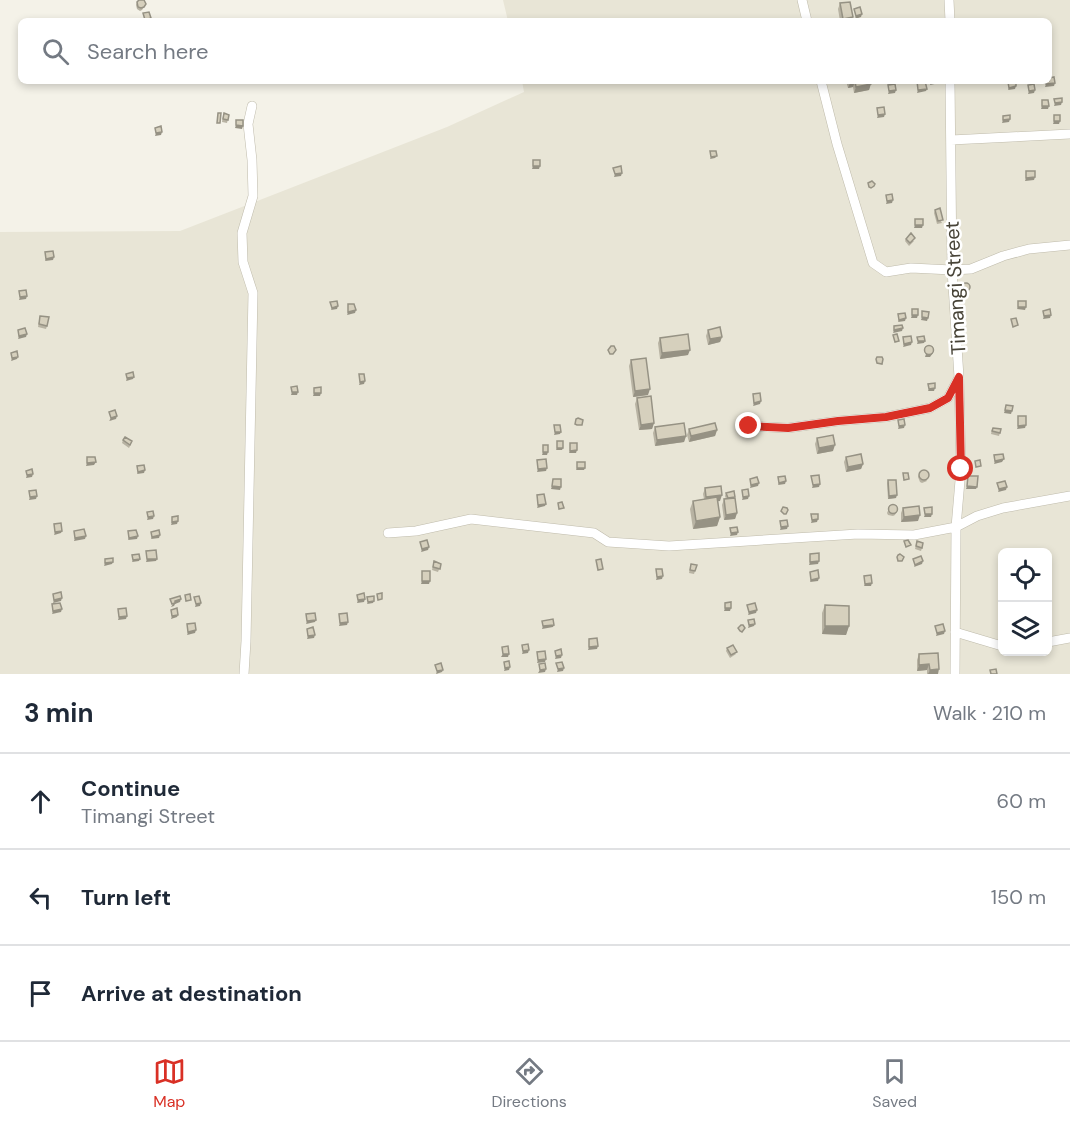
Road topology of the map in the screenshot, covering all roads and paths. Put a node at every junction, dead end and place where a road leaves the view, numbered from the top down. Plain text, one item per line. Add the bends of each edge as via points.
1 (802, 0) edge
2 (950, 0) edge
3 (806, 18) edge
4 (950, 18) edge
5 (822, 84) edge
6 (950, 84) edge
7 (252, 106) dead end
8 (1070, 134) edge
9 (951, 140) junction
10 (1070, 245) edge
11 (952, 270) junction
12 (959, 377) junction
13 (749, 426) dead end
14 (1070, 496) edge
15 (956, 527) junction
16 (388, 533) dead end
17 (955, 632) junction
18 (1070, 638) edge
19 (1052, 641) edge
20 (998, 645) edge
21 (244, 674) edge
22 (956, 674) edge

1 - 3 street
2 - 4 street
5 - 11 street via 873,263 886,272 911,268
6 - 9 street, Timangi Street
7 - 21 street via 248,124 253,196 242,233 243,262 253,293
8 - 9 street
9 - 11 street, Timangi Street
10 - 11 street via 1029,249 971,269
11 - 12 street, Timangi Street
12 - 13 street via 948,398 930,408 788,428
12 - 15 street, Timangi Street via 961,469
14 - 15 street via 1003,508
15 - 16 street via 914,535 858,534 669,546 608,542 594,532 471,519
15 - 17 street, Timangi Street
17 - 20 street
17 - 22 street, Timangi Street
18 - 19 street

